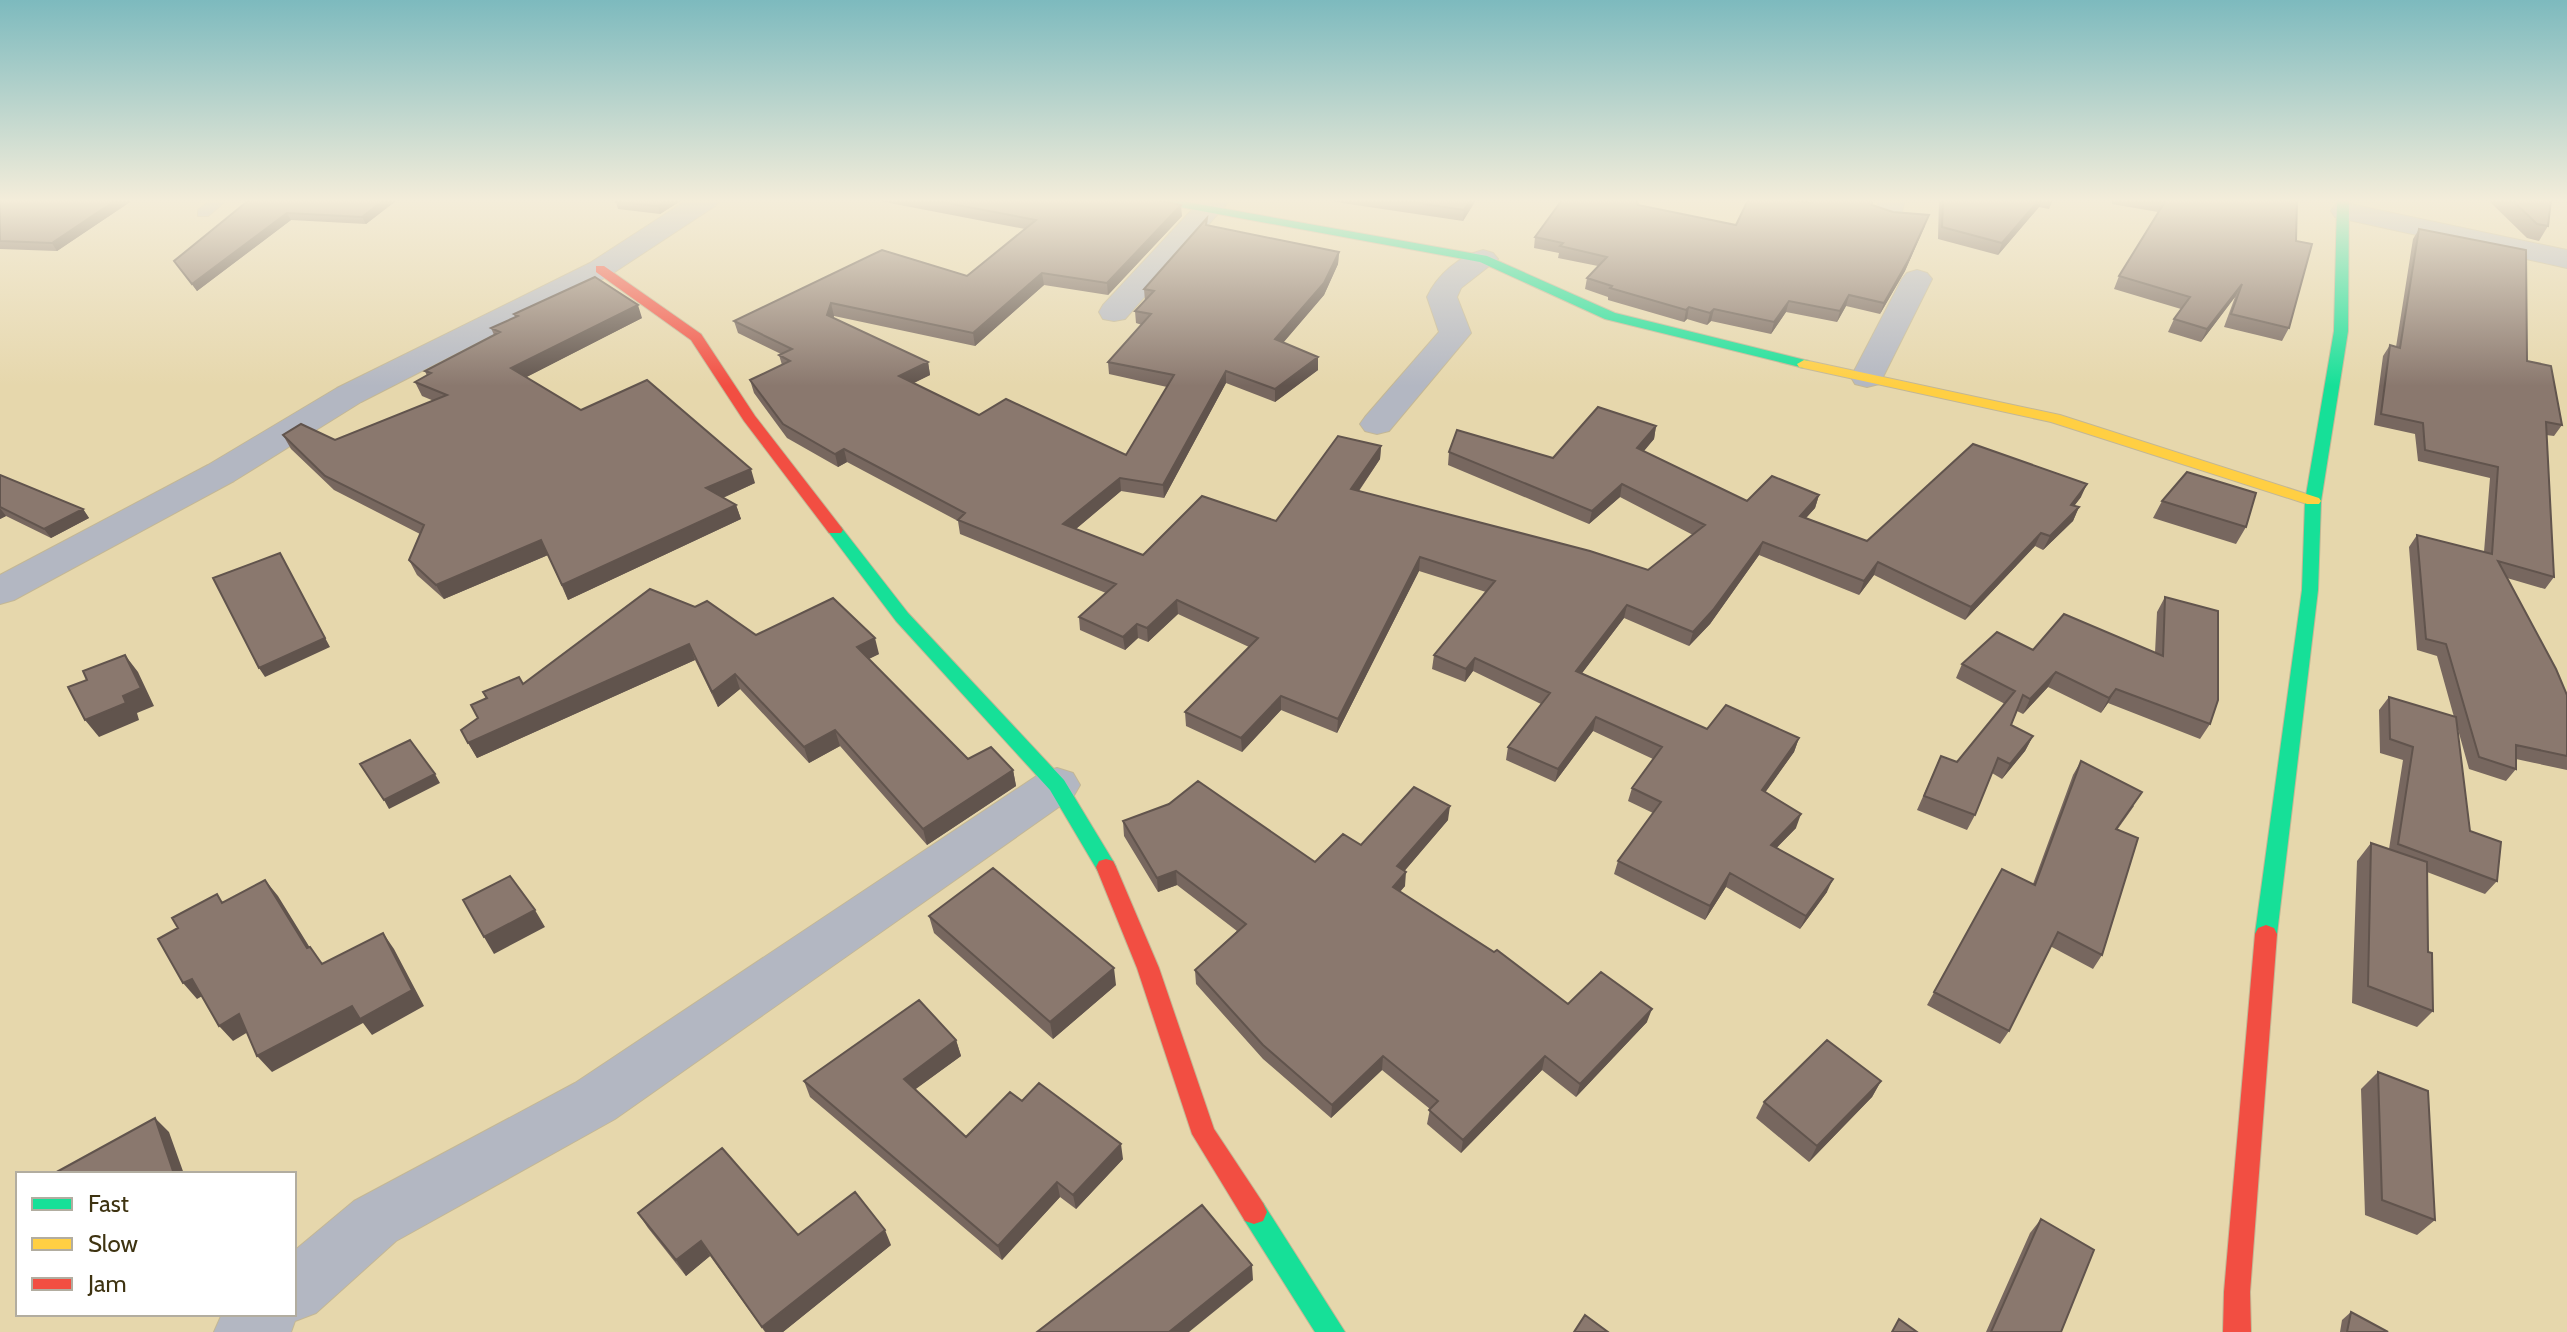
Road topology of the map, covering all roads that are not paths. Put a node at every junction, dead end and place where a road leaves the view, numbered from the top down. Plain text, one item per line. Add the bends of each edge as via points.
1 (610, 262) edge
2 (1160, 262) edge
3 (1478, 262) edge
4 (1492, 262) edge
5 (2343, 262) edge
6 (600, 269) junction
7 (1917, 279) dead end
8 (1114, 312) dead end
9 (1867, 377) junction
10 (1377, 424) dead end
11 (2313, 501) junction
12 (0, 591) edge
13 (1057, 785) junction
14 (296, 1289) edge
15 (265, 1316) edge
16 (246, 1332) edge
17 (1331, 1332) edge
18 (2237, 1332) edge

1 - 6 street
2 - 8 street
3 - 10 street via 1448,283 1442,297 1455,333
4 - 9 street via 1607,315 1736,351
5 - 11 street via 2341,331
6 - 12 street via 349,395 221,473
6 - 13 street via 696,337 749,418 902,617
7 - 9 street
9 - 11 street via 2093,428
11 - 18 street via 2310,590 2269,898
13 - 14 street via 595,1101 375,1221
13 - 17 street via 1100,854 1142,953 1204,1134
15 - 16 street

